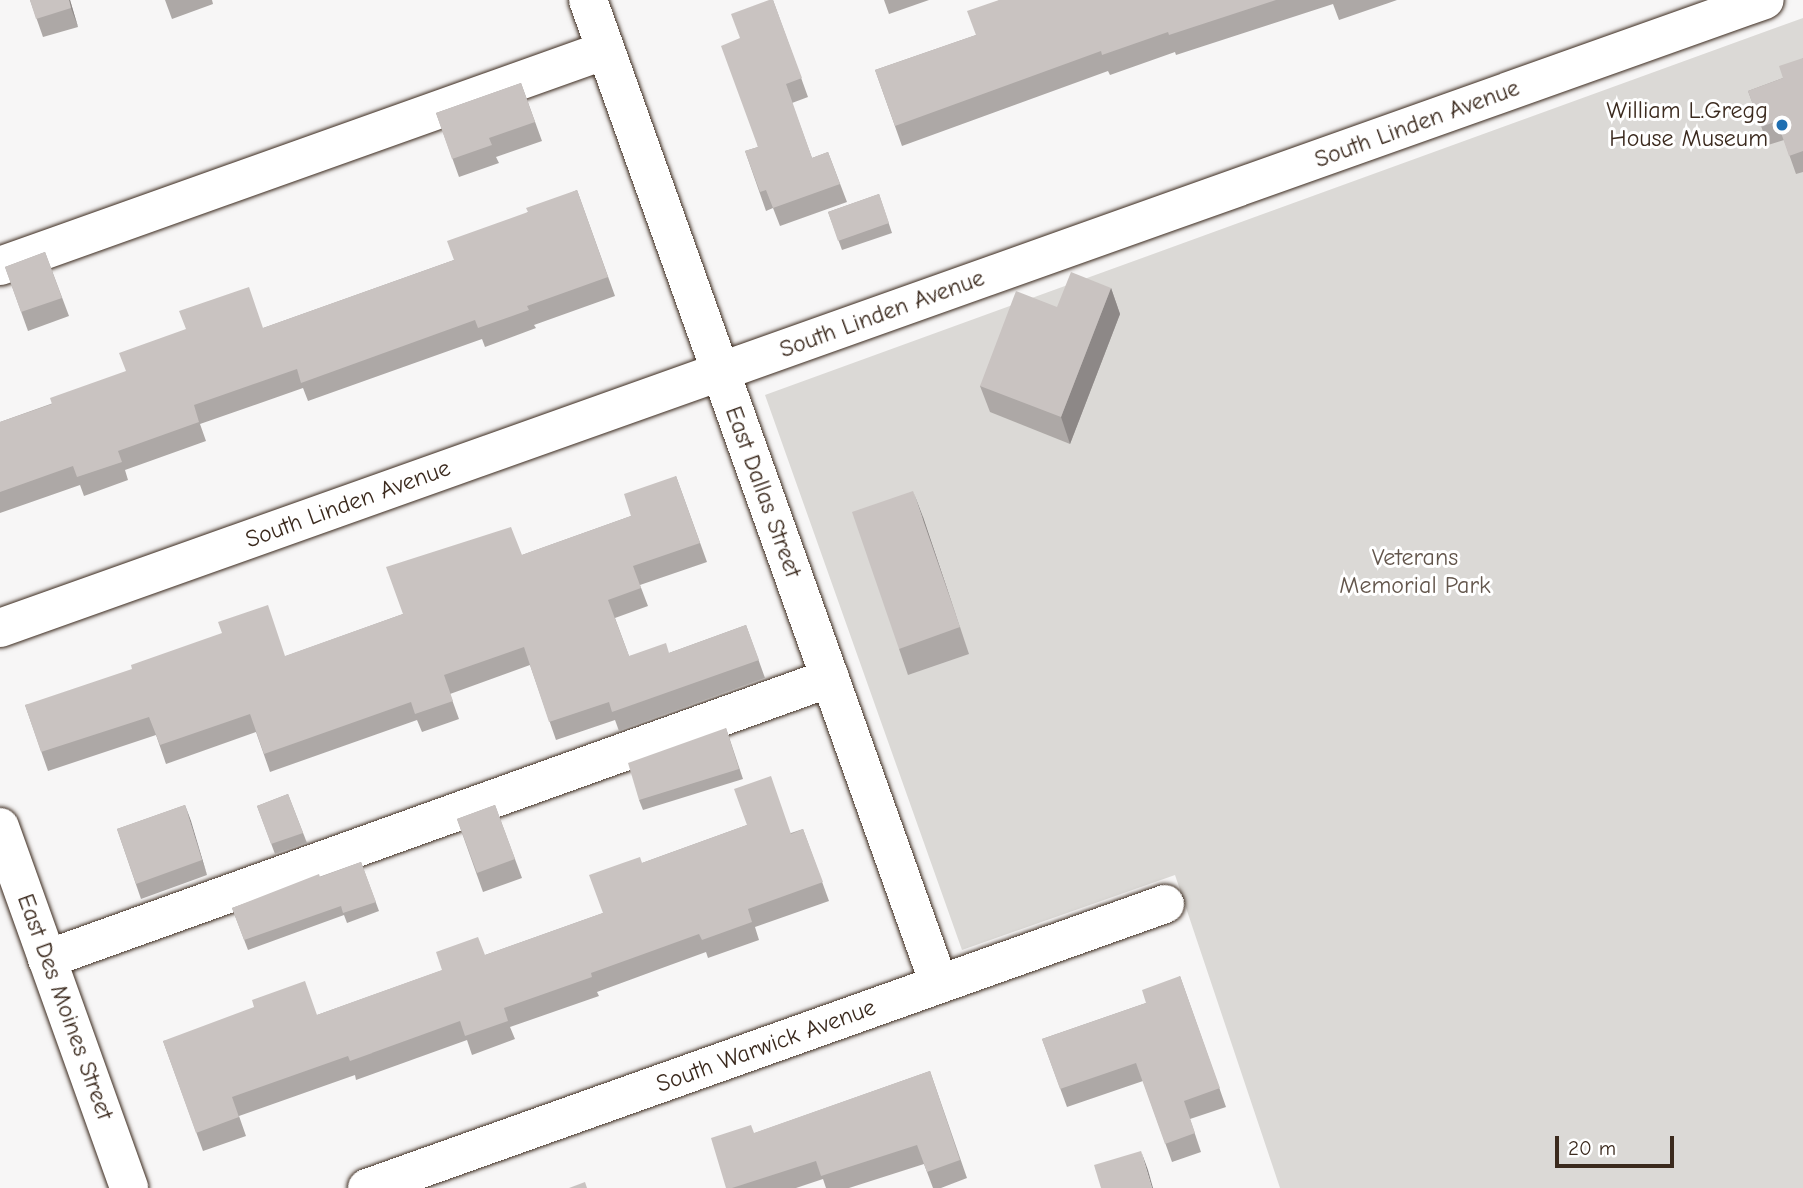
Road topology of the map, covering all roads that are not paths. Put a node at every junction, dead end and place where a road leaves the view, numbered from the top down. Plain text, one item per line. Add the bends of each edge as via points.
1 (588, 0) edge
2 (1765, 0) edge
3 (606, 50) junction
4 (0, 266) edge
5 (720, 372) junction
6 (0, 628) edge
7 (830, 678) junction
8 (0, 827) edge
9 (1165, 904) dead end
10 (47, 959) junction
11 (939, 984) junction
12 (129, 1188) edge
13 (366, 1188) edge

1 - 3 street, East Dallas Street
2 - 5 street, South Linden Avenue
3 - 4 street
3 - 5 street, East Dallas Street
5 - 6 street, South Linden Avenue
5 - 7 street, East Dallas Street
7 - 10 street
7 - 11 street, East Dallas Street
8 - 10 street, East Des Moines Street
9 - 11 street, South Warwick Avenue
10 - 12 street, East Des Moines Street
11 - 13 street, South Warwick Avenue

